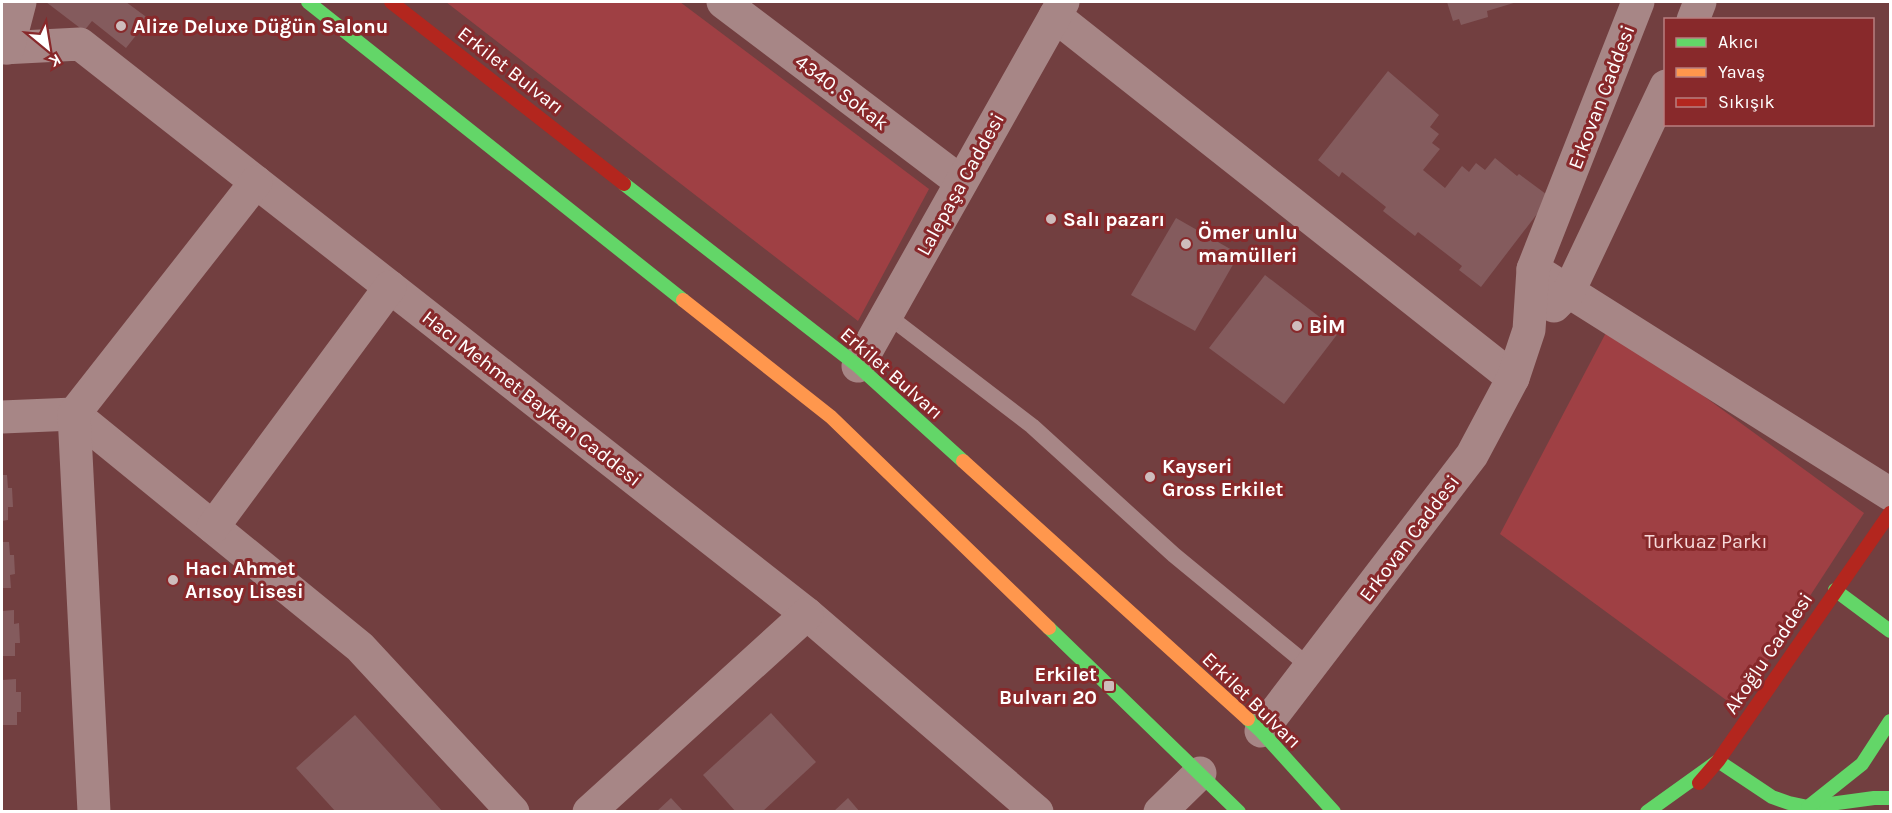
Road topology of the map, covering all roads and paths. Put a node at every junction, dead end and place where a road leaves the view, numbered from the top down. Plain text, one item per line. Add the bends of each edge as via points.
1 (20, 2) edge
2 (308, 2) edge
3 (391, 2) edge
4 (723, 2) edge
5 (1638, 2) edge
6 (1700, 2) edge
7 (1059, 9) edge
8 (1694, 18) edge
9 (5, 48) edge
10 (1664, 88) edge
11 (256, 182) junction
12 (961, 182) junction
13 (1533, 269) junction
14 (390, 287) junction
15 (1569, 291) junction
16 (886, 315) junction
17 (1529, 330) junction
18 (858, 366) junction
19 (1513, 378) junction
20 (74, 414) junction
21 (2, 417) edge
22 (1890, 494) edge
23 (1890, 513) edge
24 (213, 527) junction
25 (1835, 590) junction
26 (807, 614) junction
27 (1890, 631) edge
28 (1310, 667) junction
29 (1890, 721) edge
30 (1261, 731) junction
31 (1718, 761) junction
32 (1200, 773) junction
33 (1890, 798) edge
34 (1682, 803) dead end
35 (1805, 809) edge
36 (94, 812) edge
37 (513, 812) edge
38 (589, 812) edge
39 (1037, 812) edge
40 (1160, 812) edge
41 (1239, 812) edge
42 (1334, 812) edge
43 (1647, 812) edge

1 - 9 street
2 - 32 main road via 831,417
3 - 18 main road, Erkilet Bulvarı
4 - 12 street, 4340. Sokak
5 - 13 street, Erkovan Caddesi
6 - 8 street
7 - 12 street, Lalepaşa Caddesi
7 - 19 street
9 - 11 street, Hacı Mehmet Baykan Caddesi via 80,44
10 - 15 street, Erkovan Caddesi
11 - 14 street, Hacı Mehmet Baykan Caddesi
11 - 20 street
12 - 16 street, Lalepaşa Caddesi
13 - 15 street
13 - 17 street, Erkovan Caddesi
14 - 24 street
14 - 26 street, Hacı Mehmet Baykan Caddesi
15 - 17 street, Erkovan Caddesi
15 - 22 street
16 - 18 street, Lalepaşa Caddesi
16 - 28 lane via 1032,426 1174,555
17 - 19 street, Erkovan Caddesi
18 - 30 main road, Erkilet Bulvarı
19 - 28 street, Erkovan Caddesi via 1472,455
20 - 21 street
20 - 24 street
20 - 36 street
23 - 25 main road, Akoğlu Caddesi
24 - 37 street via 360,647
25 - 27 main road
25 - 31 main road, Akoğlu Caddesi
26 - 38 street
26 - 39 street, Hacı Mehmet Baykan Caddesi
28 - 30 street, Erkovan Caddesi
29 - 35 main road via 1862,764
30 - 42 main road, Erkilet Bulvarı
31 - 34 main road, Akoğlu Caddesi
31 - 35 main road via 1772,797
31 - 43 main road
32 - 40 street
32 - 41 main road
33 - 35 main road

